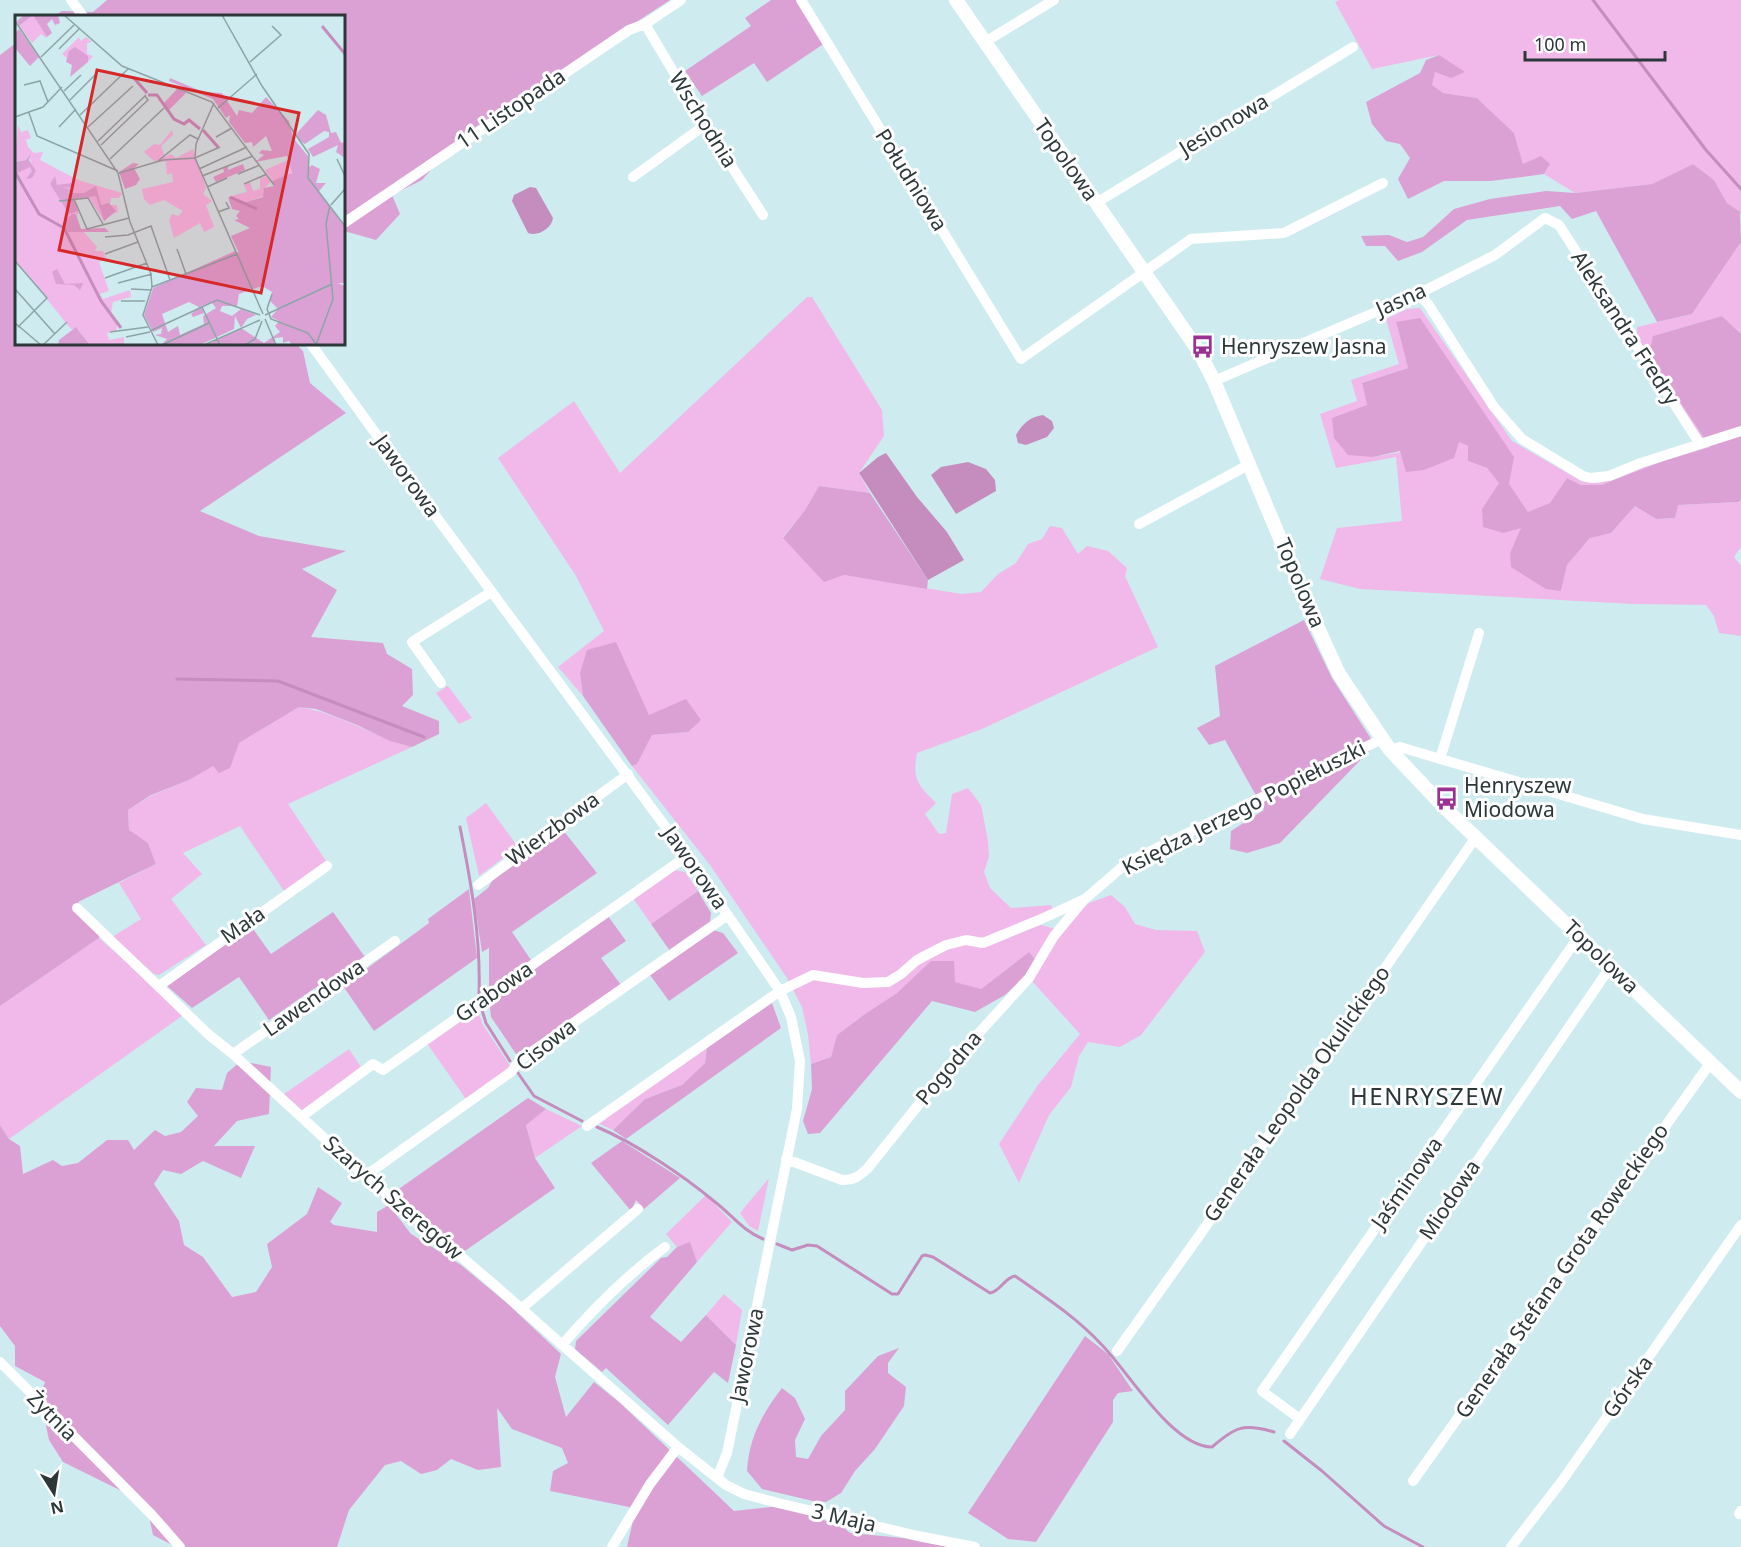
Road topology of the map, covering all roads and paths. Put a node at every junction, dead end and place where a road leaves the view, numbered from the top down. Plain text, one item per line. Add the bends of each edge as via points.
1 (71, 0) edge
2 (681, 0) edge
3 (801, 0) edge
4 (956, 0) edge
5 (1054, 0) edge
6 (82, 15) edge
7 (645, 24) junction
8 (985, 42) junction
9 (1353, 47) dead end
10 (705, 124) junction
11 (633, 177) dead end
12 (1383, 183) dead end
13 (1096, 203) junction
14 (763, 215) dead end
15 (1545, 218) joint
16 (345, 222) edge
17 (1143, 272) junction
18 (1418, 294) junction
19 (312, 345) edge
20 (1214, 381) junction
21 (1741, 431) edge
22 (1700, 444) junction
23 (1250, 464) junction
24 (1139, 524) dead end
25 (491, 592) junction
26 (1479, 633) dead end
27 (441, 683) dead end
28 (1386, 745) junction
29 (1440, 759) junction
30 (628, 774) junction
31 (1741, 835) edge
32 (1476, 837) junction
33 (687, 856) junction
34 (327, 866) dead end
35 (478, 885) dead end
36 (1085, 899) junction
37 (77, 908) dead end
38 (728, 915) junction
39 (1579, 936) junction
40 (395, 942) dead end
41 (1611, 966) junction
42 (159, 986) junction
43 (780, 991) junction
44 (233, 1054) junction
45 (1711, 1062) junction
46 (1741, 1092) edge
47 (301, 1117) junction
48 (587, 1126) dead end
49 (786, 1159) junction
50 (365, 1176) junction
51 (638, 1209) dead end
52 (1741, 1225) edge
53 (665, 1247) dead end
54 (521, 1310) junction
55 (562, 1345) junction
56 (1117, 1351) dead end
57 (0, 1362) edge
58 (1300, 1419) junction
59 (1290, 1434) dead end
60 (678, 1447) junction
61 (717, 1478) junction
62 (1413, 1481) dead end
63 (180, 1547) edge
64 (612, 1547) edge
65 (975, 1547) edge
66 (1511, 1547) edge

1 - 6 street
2 - 7 street, 11 Listopada
3 - 17 street, Południowa via 1021,359
4 - 8 street, Topolowa
5 - 8 street
7 - 10 street, Wschodnia
7 - 16 street, 11 Listopada via 629,30
8 - 13 street, Topolowa
9 - 13 street, Jesionowa
10 - 11 street
10 - 14 street, Wschodnia
12 - 17 street via 1284,233 1191,239
13 - 17 street, Topolowa
15 - 18 street, Jasna via 1495,255
15 - 22 street, Aleksandra Fredry via 1559,225
17 - 20 street, Topolowa via 1187,333
18 - 20 street, Jasna
18 - 22 street via 1494,407 1522,439 1582,476 1609,476
19 - 25 street, Jaworowa
20 - 23 street, Topolowa
21 - 22 street
23 - 24 street
23 - 28 street, Topolowa via 1340,674
25 - 27 street via 412,642
25 - 30 street, Jaworowa
26 - 29 street
28 - 29 street
28 - 32 street, Topolowa
28 - 36 street, Księdza Jerzego Popiełuszki via 1128,862
29 - 31 street via 1643,819
30 - 33 street, Jaworowa
30 - 35 street, Wierzbowa
32 - 39 street, Topolowa
32 - 56 street, Generała Leopolda Okulickiego
33 - 38 street, Jaworowa
33 - 47 street, Grabowa via 383,1070 373,1064
34 - 42 street, Mała
36 - 43 street, Księdza Jerzego Popiełuszki via 983,943 966,940 946,945 888,982 863,984 813,975
36 - 49 street, Pogodna via 1054,936 1029,978 956,1058 858,1177 842,1180
37 - 42 street, Szarych Szeregów
38 - 43 street, Jaworowa
38 - 50 street, Cisowa via 520,1060 511,1072
39 - 41 street, Topolowa
39 - 58 street, Jaśminowa via 1262,1391
40 - 44 street, Lawendowa
41 - 45 street, Topolowa
41 - 58 street, Miodowa
42 - 44 street, Szarych Szeregów
43 - 48 street, Księdza Jerzego Popiełuszki
43 - 49 street, Jaworowa via 791,1017 801,1061 797,1109
44 - 47 street, Szarych Szeregów
45 - 46 street, Topolowa
45 - 62 street, Generała Stefana Grota Roweckiego
47 - 50 street, Szarych Szeregów
49 - 61 street, Jaworowa via 727,1453
50 - 54 street, Szarych Szeregów
51 - 54 street
52 - 66 street, Górska via 1562,1481
53 - 55 street
54 - 55 street, Szarych Szeregów
55 - 60 street, Szarych Szeregów
57 - 63 street, Żytnia
58 - 59 street, Miodowa
60 - 61 street, Szarych Szeregów
60 - 64 street
61 - 65 street, 3 Maja via 747,1495

